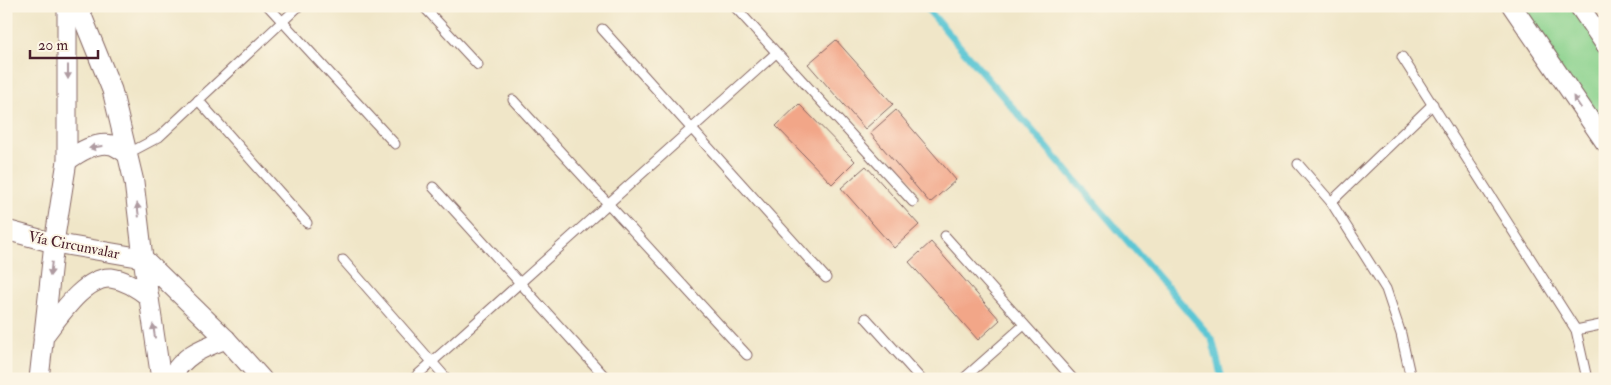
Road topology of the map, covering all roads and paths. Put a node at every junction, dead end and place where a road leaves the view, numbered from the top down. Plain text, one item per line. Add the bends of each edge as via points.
1 (67, 6) edge
2 (78, 6) edge
3 (268, 6) edge
4 (299, 6) edge
5 (423, 6) edge
6 (734, 6) edge
7 (1512, 6) edge
8 (1579, 6) edge
9 (282, 22) junction
10 (602, 29) dead end
11 (1605, 44) edge
12 (776, 53) junction
13 (1402, 57) dead end
14 (478, 65) dead end
15 (198, 100) junction
16 (513, 100) dead end
17 (1433, 104) junction
18 (692, 129) junction
19 (1605, 142) edge
20 (395, 144) dead end
21 (127, 154) junction
22 (66, 160) junction
23 (1298, 164) dead end
24 (433, 187) dead end
25 (912, 202) dead end
26 (1331, 202) junction
27 (608, 204) junction
28 (307, 223) dead end
29 (6, 230) edge
30 (945, 236) dead end
31 (54, 243) junction
32 (143, 258) junction
33 (343, 260) dead end
34 (826, 278) dead end
35 (520, 283) junction
36 (149, 297) junction
37 (866, 318) dead end
38 (1024, 324) junction
39 (1605, 324) edge
40 (1576, 330) junction
41 (44, 337) junction
42 (226, 339) junction
43 (746, 355) dead end
44 (432, 362) junction
45 (39, 379) edge
46 (161, 379) edge
47 (169, 379) edge
48 (262, 379) edge
49 (413, 379) edge
50 (447, 379) edge
51 (607, 379) edge
52 (921, 379) edge
53 (963, 379) edge
54 (1073, 379) edge
55 (1411, 379) edge
56 (1587, 379) edge

1 -> 22 street
2 - 21 street via 112,90
3 - 9 lane
4 - 9 lane
5 - 14 lane
6 - 12 lane
19 -> 7 street
8 - 11 street
9 - 15 lane
9 - 20 lane
10 - 18 lane
12 - 18 lane
12 - 25 lane
13 - 17 lane
15 - 21 lane via 159,137
15 - 28 lane
16 - 27 lane
17 - 26 lane
17 - 40 lane
18 - 27 lane
18 - 34 lane
21 -> 22 street via 112,145 97,146 82,150
32 -> 21 street via 134,182
22 - 31 street
23 - 26 lane
24 - 35 lane
26 - 55 lane via 1386,289
27 - 35 lane
27 - 43 lane
29 - 31 street, Vía Circunvalar
30 - 38 lane
31 - 32 street, Vía Circunvalar
31 -> 41 street
32 - 36 street
32 - 42 street
33 - 44 lane
35 - 44 lane
35 - 51 lane
36 - 41 street via 133,285 117,280 92,282
46 -> 36 street
37 - 52 lane
38 - 53 lane
38 - 54 lane
39 - 40 lane
40 - 56 lane
41 - 45 street
42 - 47 street via 196,350
42 - 48 street
44 - 49 lane
44 - 50 lane

